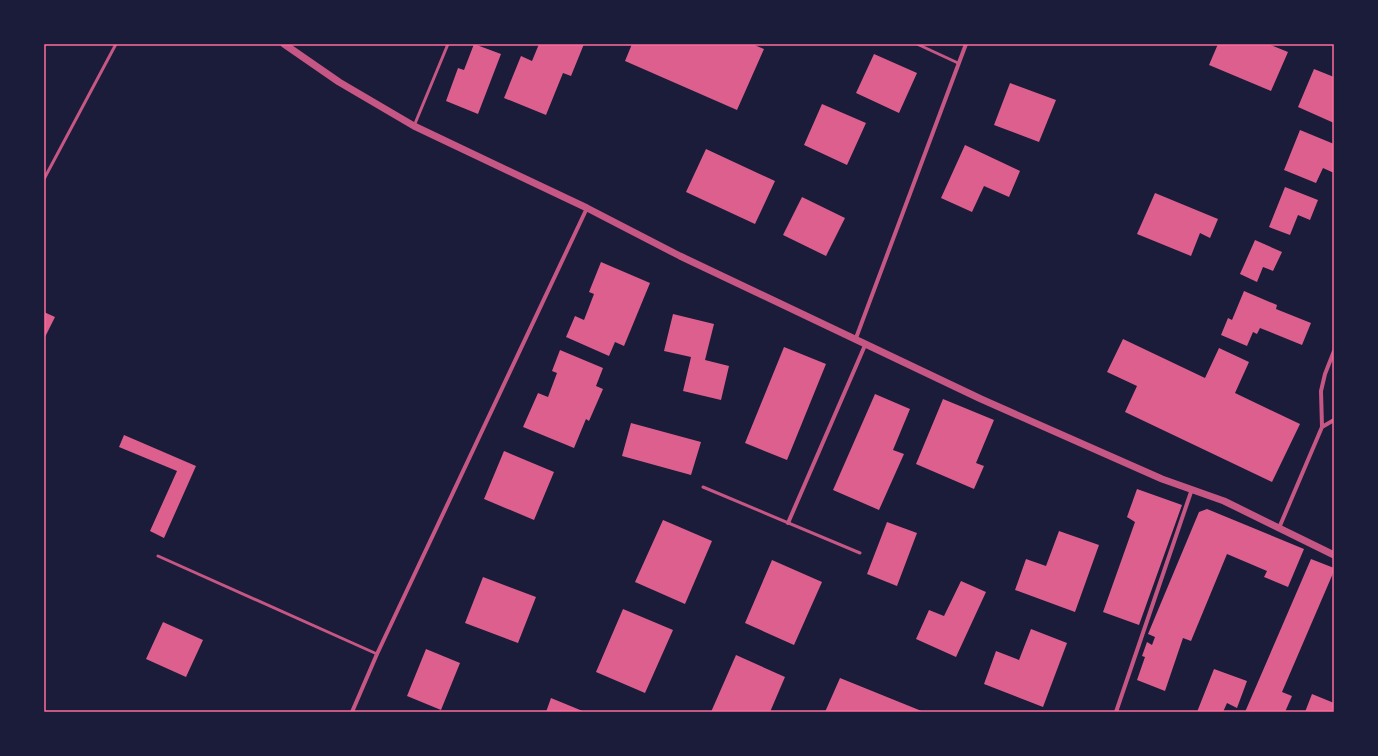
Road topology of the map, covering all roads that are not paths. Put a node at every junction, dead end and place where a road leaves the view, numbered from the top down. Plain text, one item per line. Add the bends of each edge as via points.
1 (116, 44) edge
2 (284, 44) edge
3 (448, 44) edge
4 (917, 44) edge
5 (966, 44) edge
6 (958, 64) junction
7 (414, 126) junction
8 (44, 179) edge
9 (587, 208) junction
10 (856, 338) junction
11 (866, 343) junction
12 (1334, 351) edge
13 (1334, 420) edge
14 (1322, 427) junction
15 (703, 487) dead end
16 (1192, 489) junction
17 (788, 523) junction
18 (1279, 528) junction
19 (860, 553) dead end
20 (1334, 555) edge
21 (158, 556) dead end
22 (377, 654) junction
23 (352, 712) edge
24 (1116, 712) edge

1 - 8 lane
2 - 7 street via 339,82
3 - 7 lane
4 - 6 lane
5 - 6 street
6 - 10 street
7 - 9 street
9 - 10 street via 680,256
9 - 22 street
10 - 11 street
11 - 16 street via 981,399 1162,479
11 - 17 street
12 - 14 street via 1321,391
13 - 14 street
14 - 18 street
15 - 17 lane
16 - 18 street via 1224,501
16 - 24 street
17 - 19 lane
18 - 20 street
21 - 22 lane
22 - 23 street

